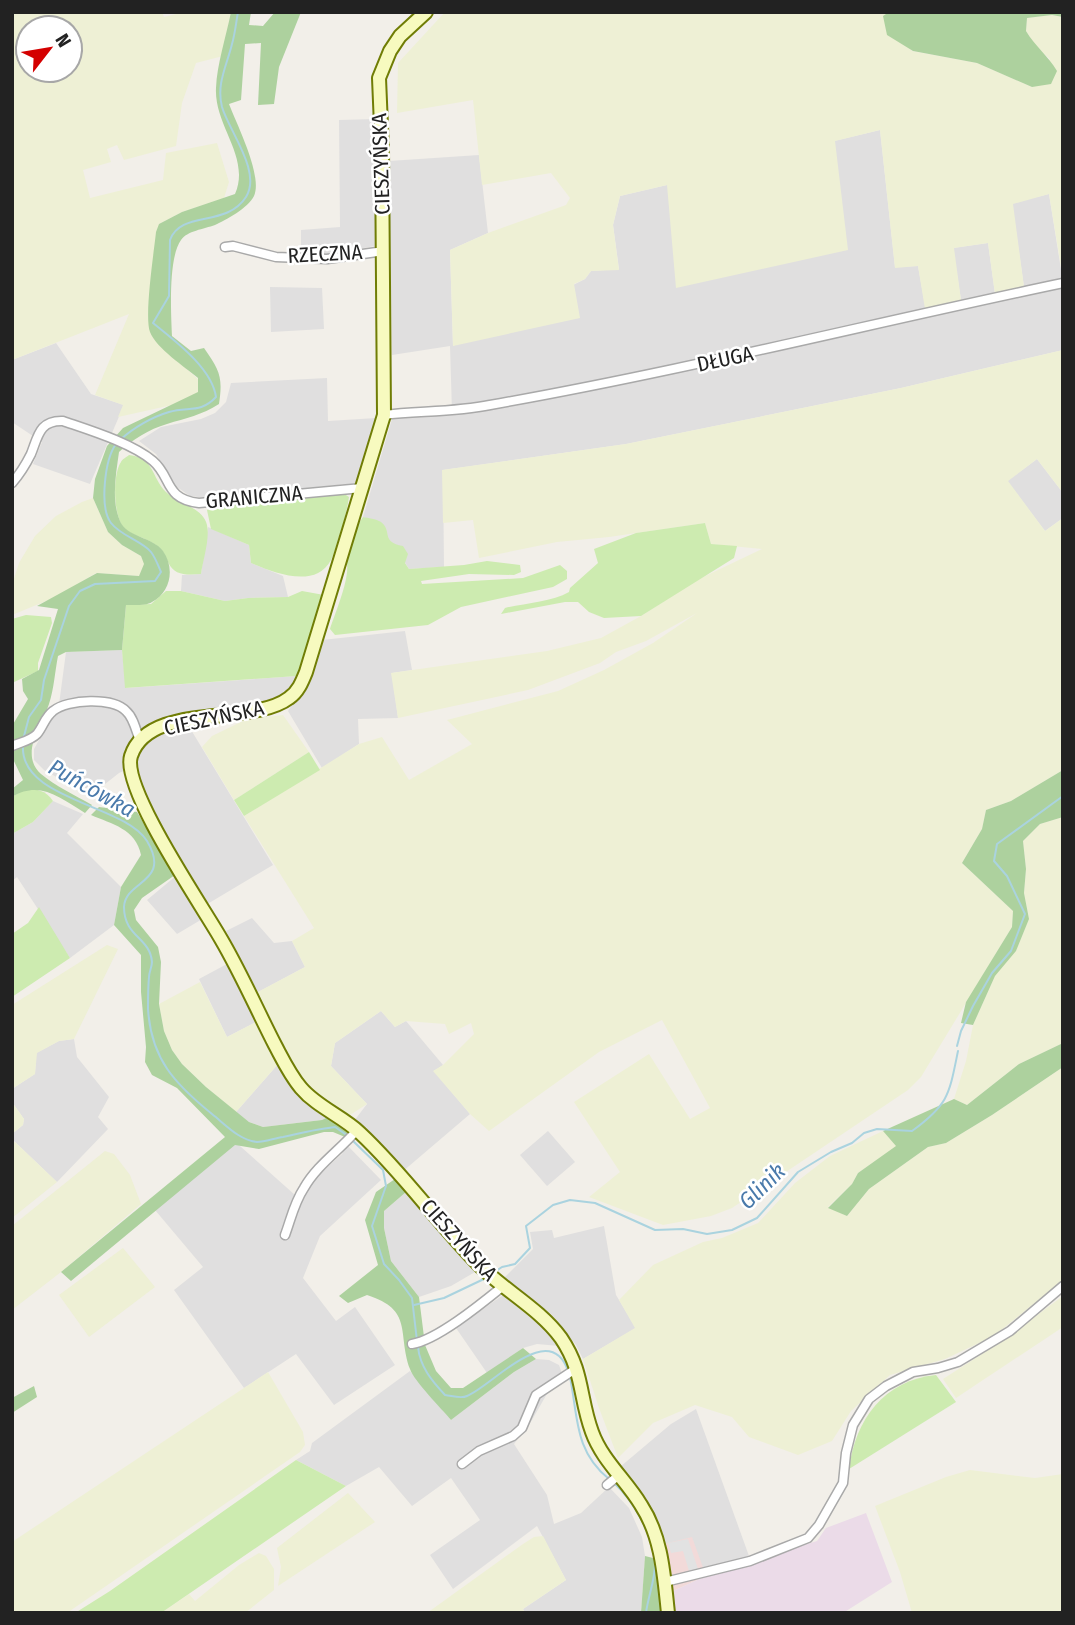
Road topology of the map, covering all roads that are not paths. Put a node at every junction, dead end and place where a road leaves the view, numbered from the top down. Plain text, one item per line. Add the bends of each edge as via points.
1 (426, 12) edge
2 (225, 247) dead end
3 (384, 251) junction
4 (1063, 283) edge
5 (384, 415) junction
6 (12, 482) edge
7 (362, 488) junction
8 (140, 741) junction
9 (15, 745) edge
10 (355, 1132) junction
11 (285, 1235) dead end
12 (1063, 1286) edge
13 (502, 1287) junction
14 (416, 1343) dead end
15 (572, 1371) junction
16 (462, 1464) dead end
17 (616, 1477) junction
18 (607, 1486) dead end
19 (665, 1582) junction
20 (668, 1613) edge

1 - 3 street, CIESZYŃSKA via 395,43 379,78
2 - 3 street, RZECZNA via 276,257 327,259
3 - 5 street, CIESZYŃSKA
4 - 5 street, DŁUGA via 680,369 489,406
5 - 7 street, CIESZYŃSKA
6 - 7 street, GRANICZNA via 28,459 36,436 55,421 63,421 152,460 173,492 195,503
7 - 8 street, CIESZYŃSKA via 309,663 295,694 269,707 172,724
8 - 9 street via 128,712 109,701 62,706 37,734
8 - 10 street, CIESZYŃSKA via 130,762 139,795 234,963 284,1063 309,1096
10 - 11 street via 304,1187
10 - 13 street, CIESZYŃSKA via 399,1173
12 - 19 street via 1010,1331 958,1362 913,1372 869,1399 853,1424 843,1483 808,1538 750,1561
13 - 14 street, CIESZYŃSKA
13 - 15 street, CIESZYŃSKA via 547,1320 570,1352
15 - 16 street via 536,1395 522,1428 513,1436
15 - 17 street, CIESZYŃSKA via 593,1435
17 - 18 street
17 - 19 street, CIESZYŃSKA via 642,1506 654,1530
19 - 20 street, CIESZYŃSKA

